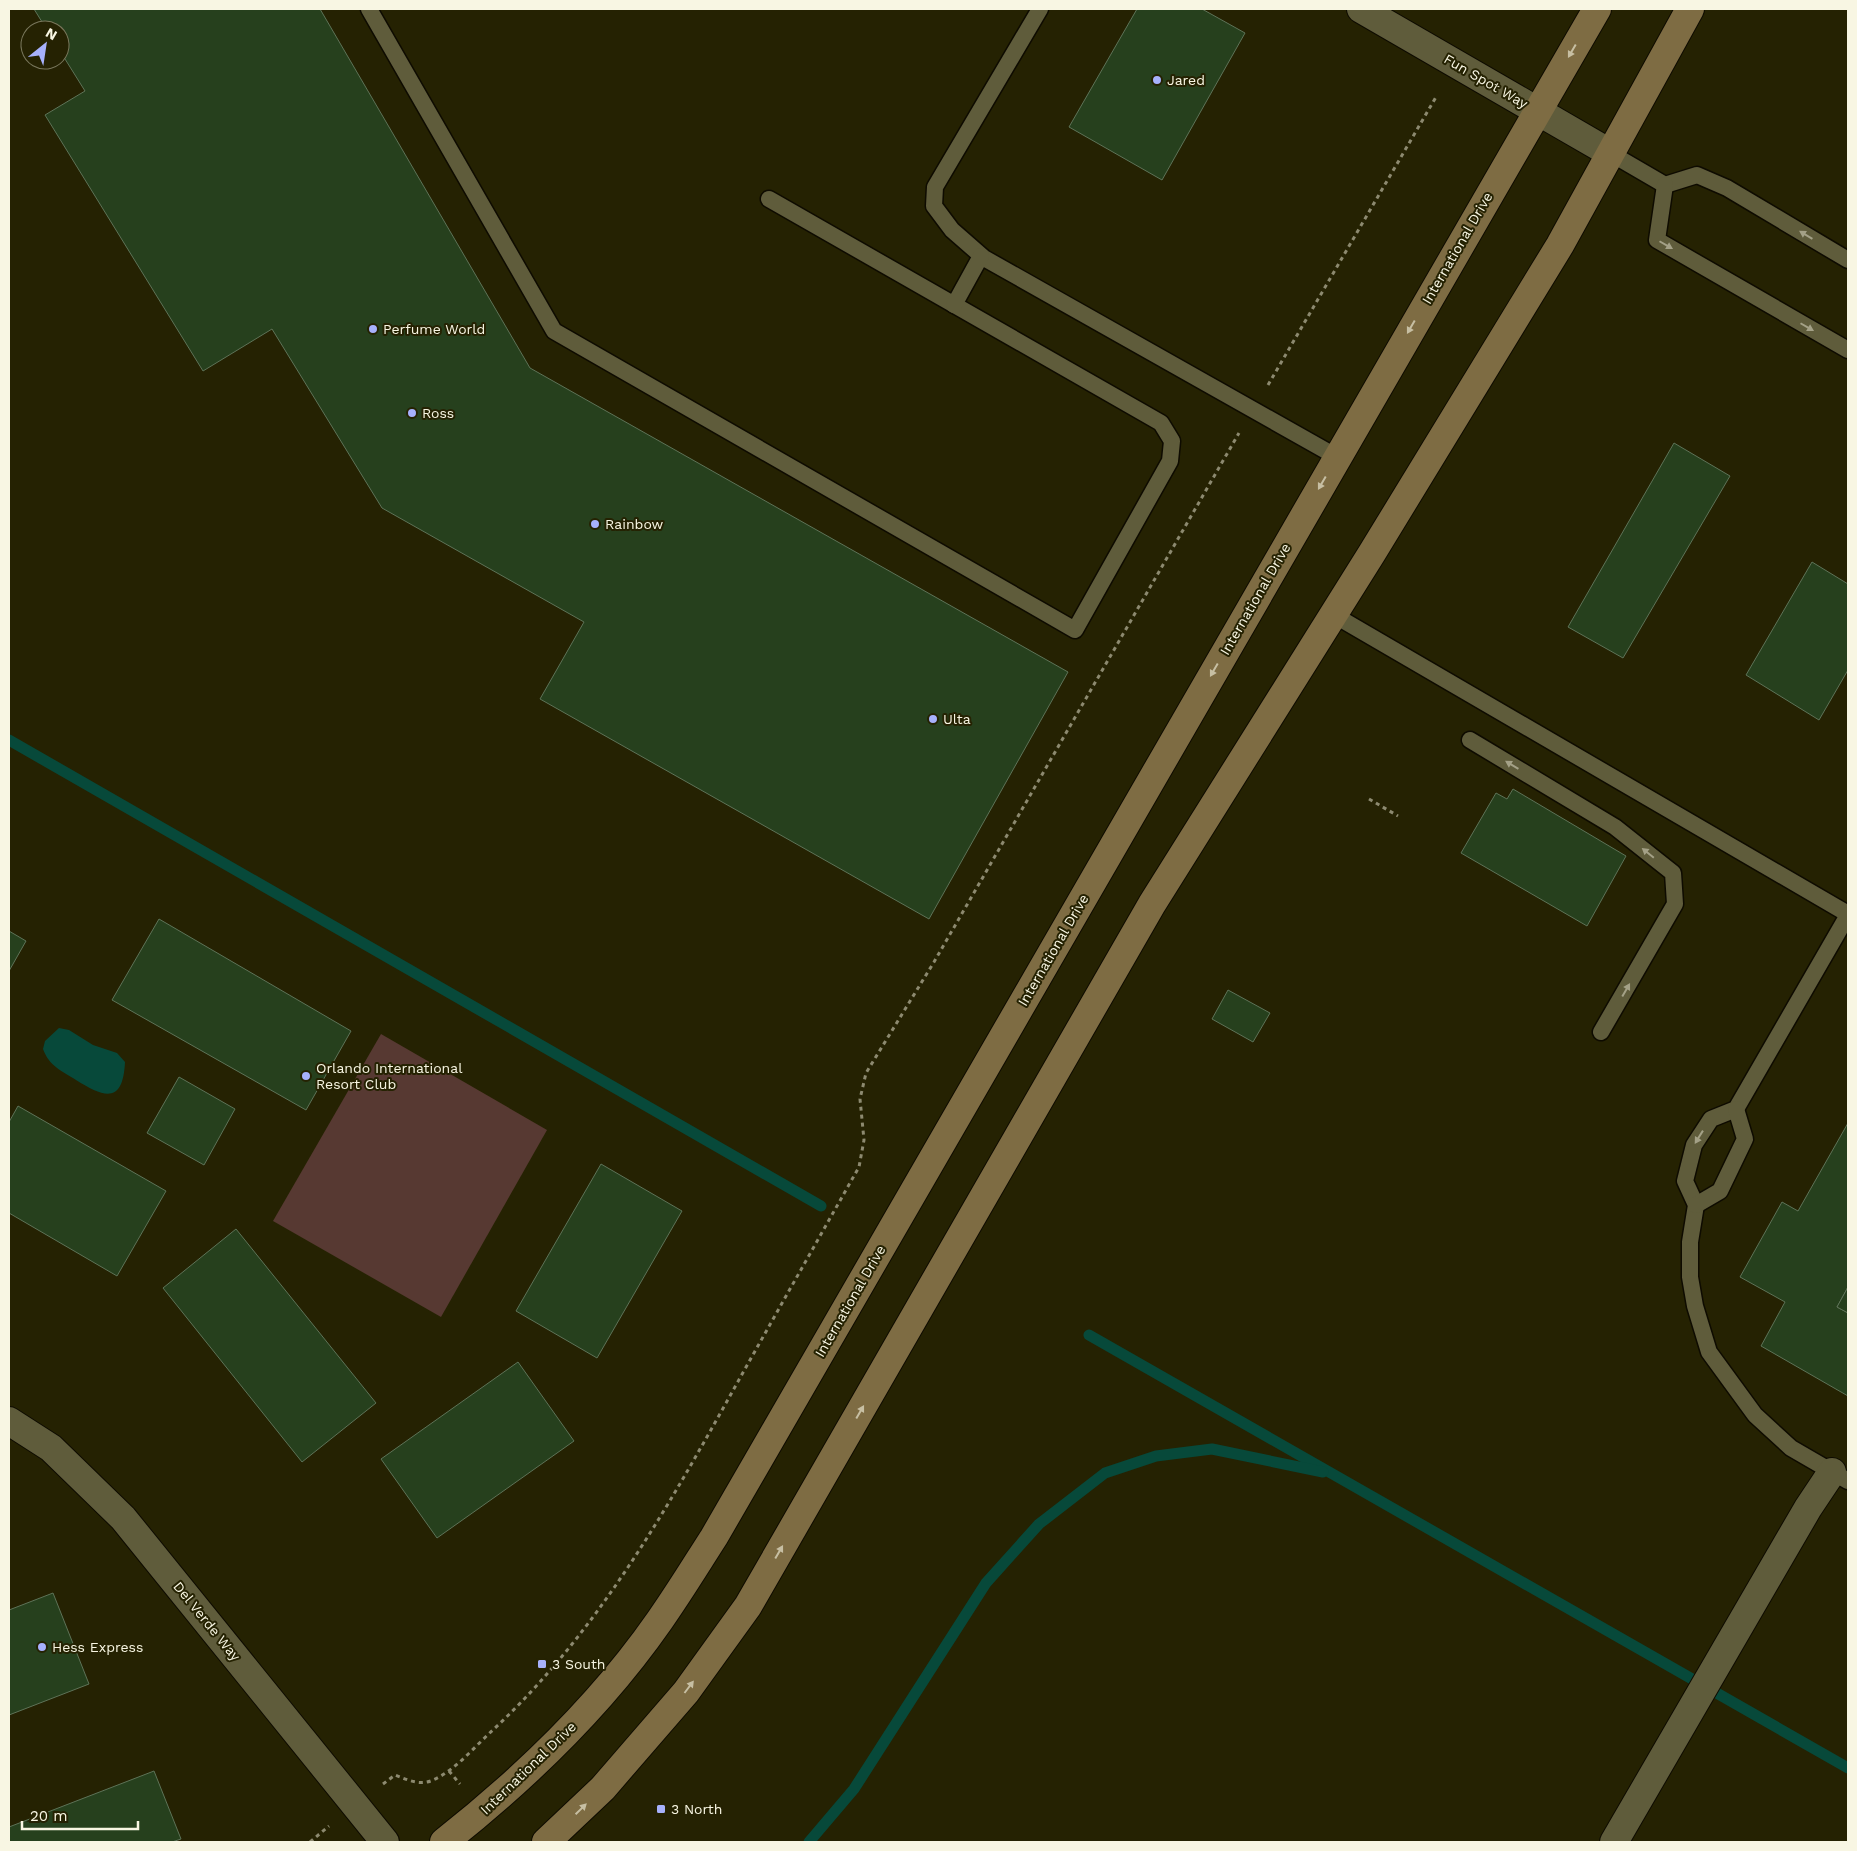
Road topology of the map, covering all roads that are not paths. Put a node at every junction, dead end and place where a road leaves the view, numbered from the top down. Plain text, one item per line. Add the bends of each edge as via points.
1 (370, 9) edge
2 (1040, 9) edge
3 (1361, 9) edge
4 (1597, 9) edge
5 (1690, 9) edge
6 (1538, 110) junction
7 (1610, 153) junction
8 (1665, 185) junction
9 (769, 199) dead end
10 (981, 256) junction
11 (1848, 260) edge
12 (954, 305) junction
13 (1848, 350) edge
14 (1337, 457) junction
15 (1334, 615) junction
16 (1470, 740) dead end
17 (1848, 915) edge
18 (1601, 1032) dead end
19 (1736, 1109) junction
20 (1696, 1205) junction
21 (9, 1421) edge
22 (1840, 1477) edge
23 (385, 1842) edge
24 (444, 1842) edge
25 (546, 1842) edge
26 (1614, 1842) edge

1 - 12 lane via 554,331 1075,630 1170,461 1172,441 1161,423
2 - 10 lane via 935,187 934,206 952,230
3 - 6 street, Fun Spot Way
4 -> 6 street, International Drive
5 - 7 street
6 - 7 street, Fun Spot Way
6 -> 14 street, International Drive
7 - 8 lane
7 - 15 street via 1560,245
11 -> 8 lane via 1727,188 1697,175
8 -> 13 lane via 1657,240
9 - 12 lane
10 - 12 lane
10 - 14 lane
14 -> 24 street, International Drive via 708,1546 659,1621 564,1736 484,1811
15 - 17 lane
25 -> 15 street via 603,1788 686,1692 748,1606 1152,904
18 -> 16 lane via 1675,904 1673,873 1615,827
17 - 19 lane
19 - 20 lane via 1745,1140 1720,1191
19 -> 20 lane via 1710,1119 1694,1146 1685,1181
20 - 22 lane via 1690,1242 1690,1277 1709,1352 1754,1415 1791,1448
21 - 23 street, Del Verde Way via 51,1448 123,1518
22 - 26 street via 1722,1655

